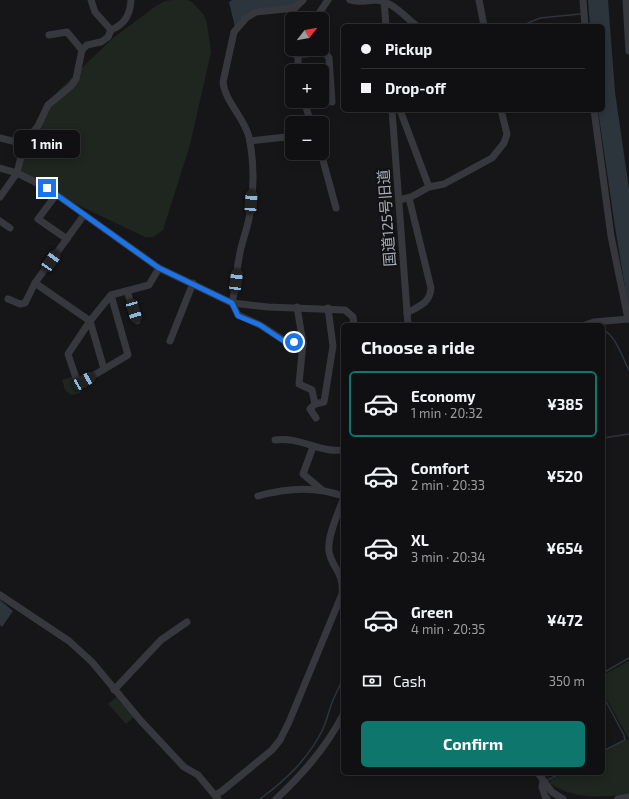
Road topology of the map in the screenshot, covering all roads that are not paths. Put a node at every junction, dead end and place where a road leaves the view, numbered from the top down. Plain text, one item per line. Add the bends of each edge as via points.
1 (131, 0) edge
2 (303, 0) edge
3 (328, 0) edge
4 (350, 0) edge
5 (398, 0) edge
6 (479, 0) edge
7 (583, 0) edge
8 (626, 0) edge
9 (93, 1) edge
10 (386, 2) edge
11 (320, 12) edge
12 (386, 24) edge
13 (414, 24) edge
14 (484, 24) edge
15 (585, 24) edge
16 (110, 30) junction
17 (48, 35) dead end
18 (82, 50) junction
19 (629, 51) edge
20 (328, 56) edge
21 (332, 102) dead end
22 (392, 112) edge
23 (401, 112) edge
24 (501, 112) edge
25 (594, 112) edge
26 (285, 137) edge
27 (0, 138) edge
28 (250, 141) junction
29 (24, 144) junction
30 (323, 160) edge
31 (0, 168) edge
32 (17, 173) junction
33 (430, 187) junction
34 (56, 195) junction
35 (0, 197) edge
36 (409, 198) junction
37 (399, 200) junction
38 (336, 208) dead end
39 (84, 215) junction
40 (0, 221) edge
41 (10, 228) dead end
42 (67, 239) junction
43 (159, 268) junction
44 (35, 283) junction
45 (193, 283) junction
46 (127, 291) junction
47 (112, 295) junction
48 (8, 299) dead end
49 (232, 303) junction
50 (297, 307) junction
51 (328, 308) junction
52 (407, 313) junction
53 (628, 319) edge
54 (90, 321) junction
55 (137, 321) dead end
56 (354, 323) edge
57 (408, 323) edge
58 (591, 323) edge
59 (170, 341) dead end
60 (303, 343) junction
61 (104, 369) junction
62 (315, 404) junction
63 (316, 418) dead end
64 (275, 440) dead end
65 (313, 447) junction
66 (341, 450) edge
67 (322, 490) junction
68 (341, 495) edge
69 (258, 496) dead end
70 (341, 505) edge
71 (341, 577) edge
72 (0, 595) edge
73 (341, 596) edge
74 (187, 622) dead end
75 (114, 690) junction
76 (341, 718) edge
77 (539, 775) edge
78 (543, 782) junction
79 (216, 797) edge
80 (629, 797) edge
81 (276, 799) edge
82 (546, 799) edge
83 (563, 799) edge
84 (618, 799) edge

1 - 16 street via 126,20
2 - 28 street via 295,8 256,12 246,18 234,32 222,82 223,90 246,126
3 - 11 street
4 - 10 street
5 - 10 street
6 - 14 street
7 - 15 street
8 - 19 street
9 - 16 street via 95,12
10 - 12 street
10 - 13 street
16 - 18 street via 108,37 101,42
17 - 18 street via 67,32
18 - 29 street via 76,79 48,106 38,126
20 - 21 street
22 - 37 street, 国道125号旧道
23 - 33 street
24 - 33 street via 507,134 504,143 492,158 444,184
25 - 53 street via 611,236
26 - 28 street
27 - 29 street
28 - 49 street via 253,178 250,214 239,258
29 - 32 street
30 - 38 street
31 - 32 street
32 - 34 street
32 - 35 street
33 - 36 street
34 - 39 street
34 - 42 street via 38,219
36 - 37 street
36 - 52 street via 431,288 427,301
37 - 52 street, 国道125号旧道
39 - 42 street
39 - 43 street
40 - 41 street
42 - 44 street
43 - 45 street
43 - 46 street via 149,285
44 - 48 street via 25,303 20,304
44 - 54 street
45 - 49 street
45 - 59 street
46 - 47 street
46 - 55 street
47 - 54 street
47 - 61 street via 128,355
49 - 50 street
49 - 60 street via 238,316 260,325 285,342
50 - 51 street
50 - 60 street
51 - 56 street via 345,310 353,317
51 - 62 street via 333,346 324,402
52 - 57 street, 国道125号旧道
53 - 58 street
54 - 61 street
54 - 61 street via 68,354 76,378 84,381
60 - 62 street via 299,384 312,390
62 - 63 street via 310,409
64 - 65 street via 287,438
65 - 66 street
65 - 67 street via 303,474
67 - 68 street
67 - 69 street via 294,489
70 - 71 street via 329,550
72 - 75 street via 69,641 92,662
73 - 79 street via 280,740 272,750
74 - 75 street via 162,640
75 - 79 street via 184,766 198,775
76 - 81 street via 313,762
77 - 78 street
78 - 82 street
78 - 83 street
80 - 84 street

